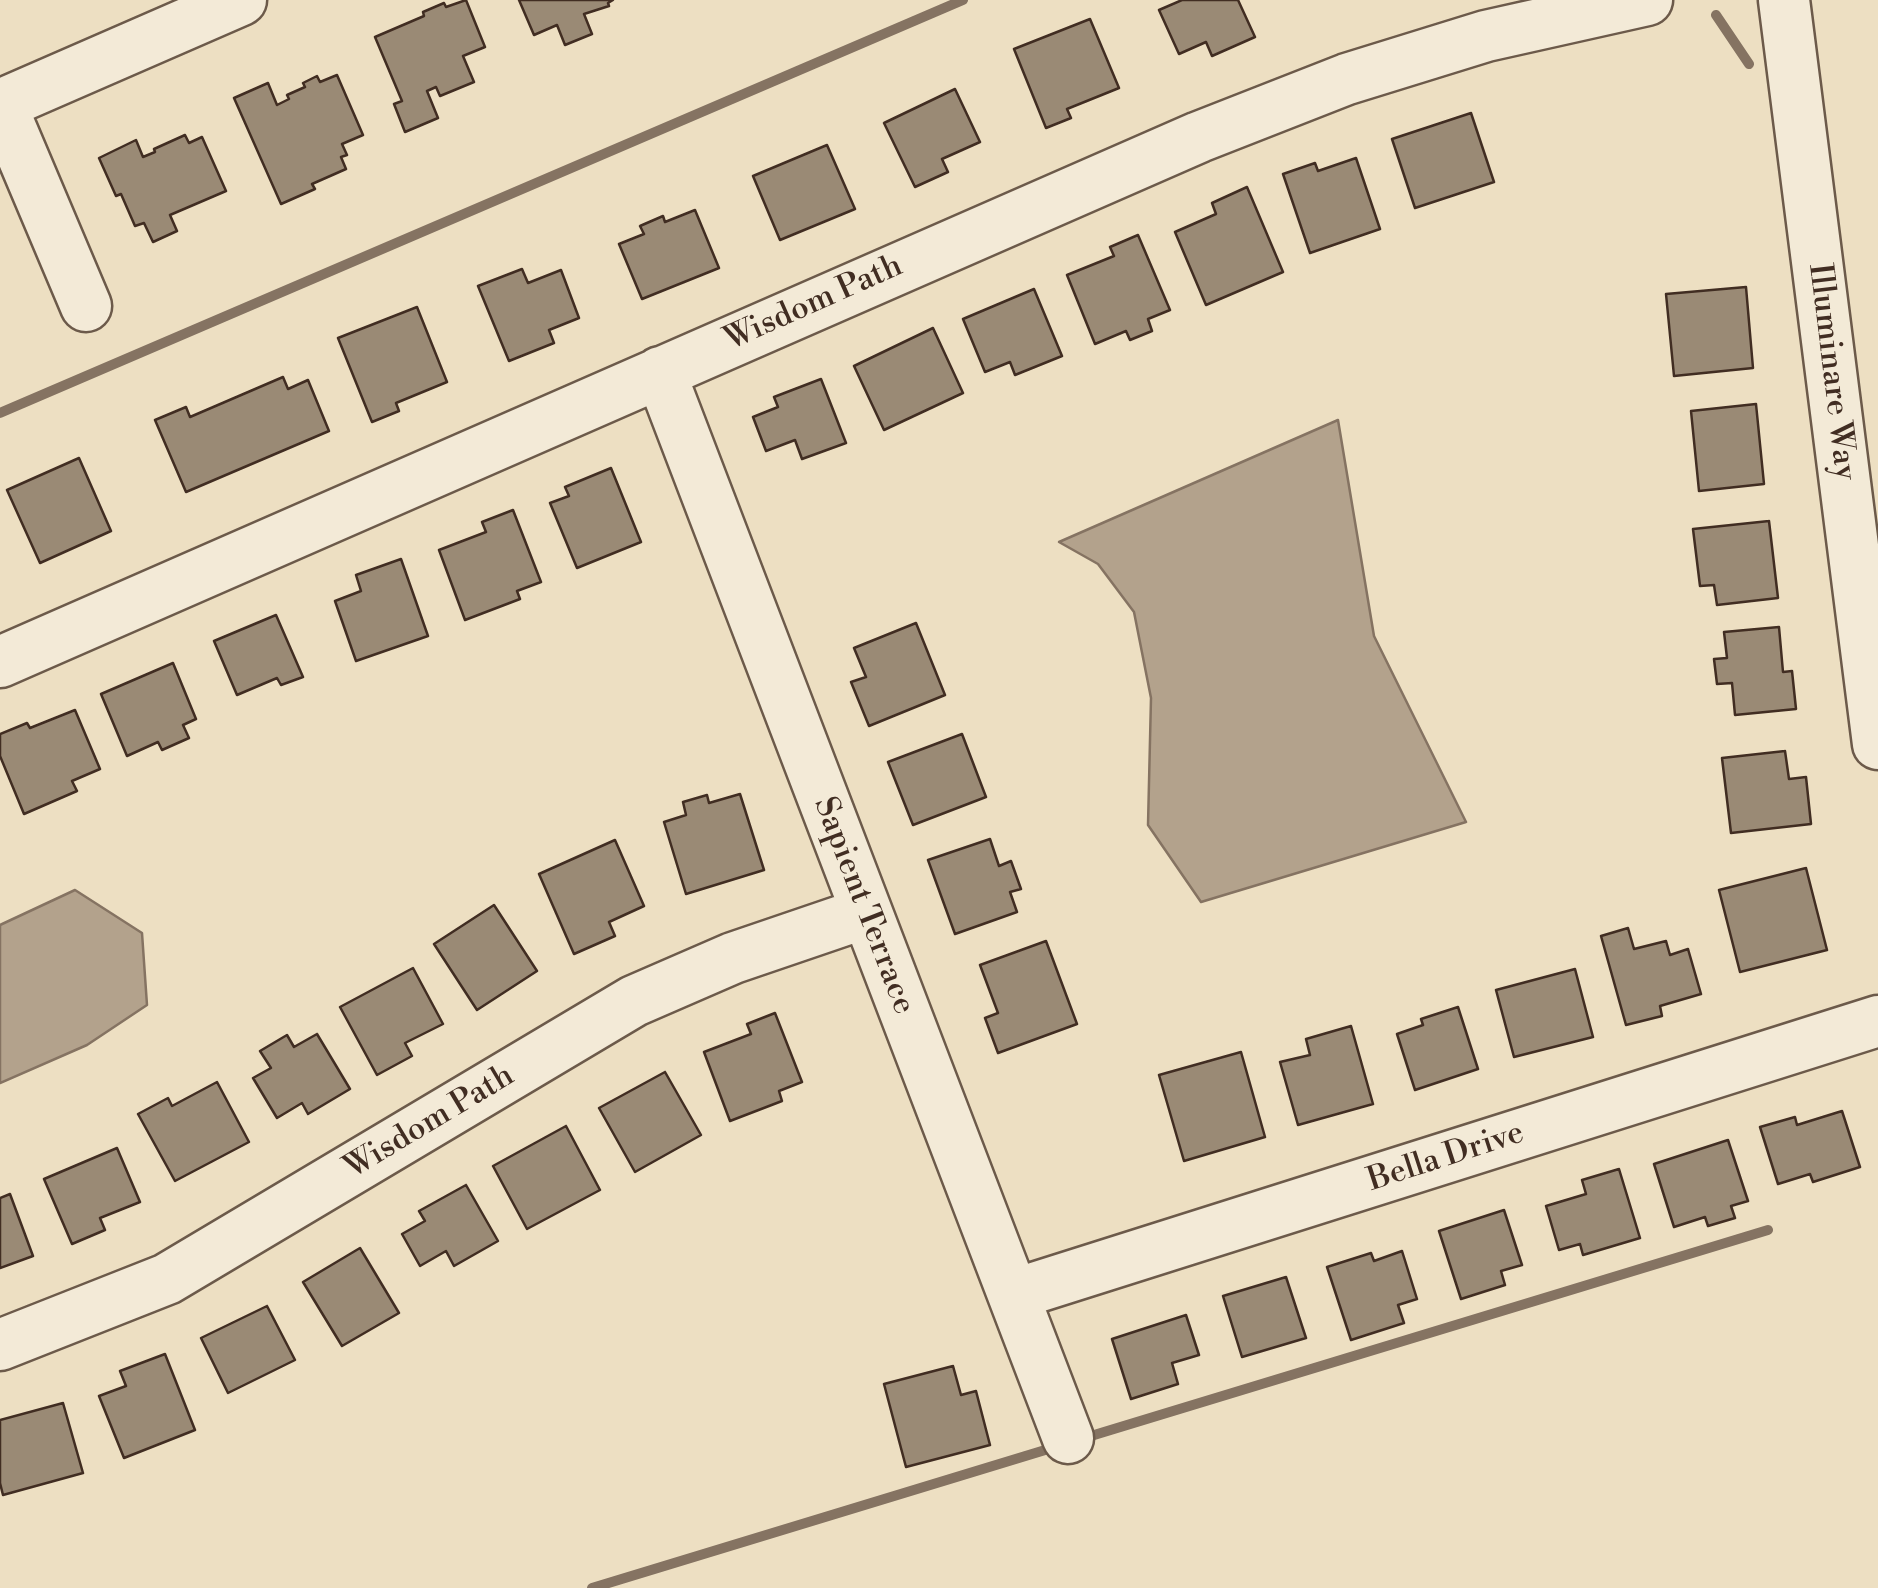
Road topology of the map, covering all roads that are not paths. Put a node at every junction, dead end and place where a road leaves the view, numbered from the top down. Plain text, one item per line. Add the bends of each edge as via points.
1 (241, 0) edge
2 (1647, 0) edge
3 (1784, 0) edge
4 (0, 105) edge
5 (86, 306) dead end
6 (660, 372) junction
7 (0, 662) edge
8 (1878, 744) edge
9 (865, 913) junction
10 (1878, 1022) edge
11 (1014, 1294) junction
12 (0, 1345) edge
13 (1068, 1438) dead end

1 - 4 street
2 - 6 street, Wisdom Path via 1486,36 1346,80 1182,144
3 - 8 street, Illuminare Way
4 - 5 street
6 - 7 street, Wisdom Path
6 - 9 street, Sapient Terrace
9 - 11 street, Sapient Terrace
9 - 12 street, Wisdom Path via 634,1001 167,1279
10 - 11 street, Bella Drive
11 - 13 street, Sapient Terrace

